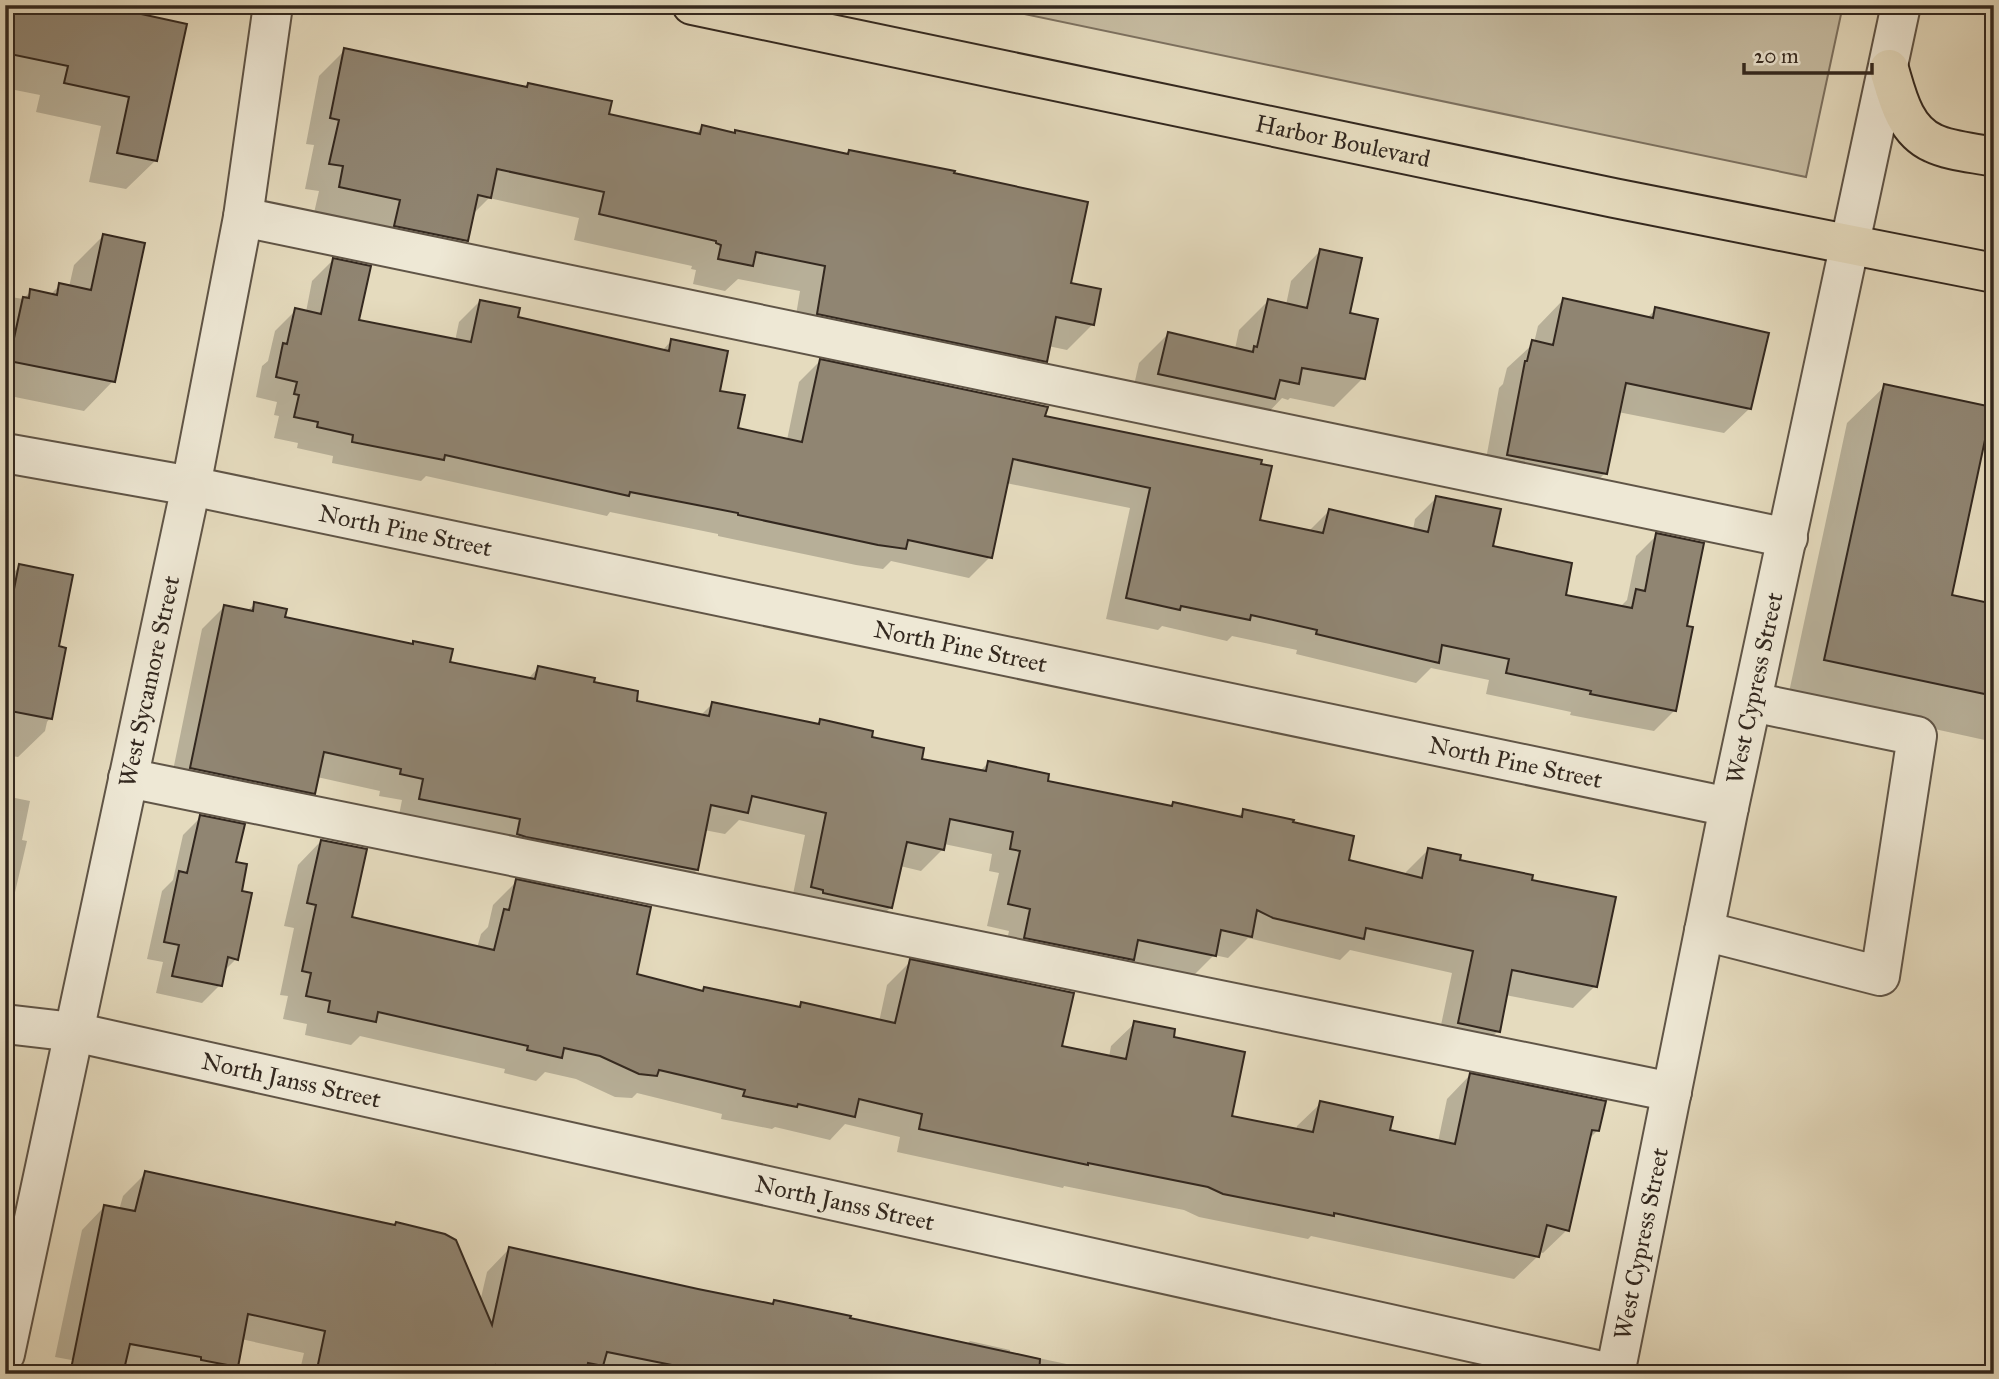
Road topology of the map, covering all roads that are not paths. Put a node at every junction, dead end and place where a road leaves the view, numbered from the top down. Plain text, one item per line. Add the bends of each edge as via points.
1 (273, 5) edge
2 (692, 5) edge
3 (1901, 5) edge
4 (1889, 69) junction
5 (1994, 157) edge
6 (243, 217) junction
7 (1850, 244) junction
8 (1994, 272) edge
9 (5, 453) edge
10 (191, 486) junction
11 (1788, 538) junction
12 (1752, 702) junction
13 (128, 778) junction
14 (1729, 807) junction
15 (1704, 931) junction
16 (5, 1024) edge
17 (74, 1032) junction
18 (1672, 1092) junction
19 (5, 1354) edge
20 (1615, 1374) edge

1 - 6 street, West Sycamore Street
2 - 7 main road, Harbor Boulevard
3 - 4 street, West Cypress Street
4 - 5 main road via 1905,117 1919,133 1934,144
4 - 7 street, West Cypress Street
6 - 10 street, West Sycamore Street
6 - 11 street
7 - 8 main road, Harbor Boulevard
7 - 11 street, West Cypress Street
9 - 10 street, North Pine Street
10 - 13 street, West Sycamore Street
10 - 14 street, North Pine Street
11 - 12 street, West Cypress Street
12 - 14 street, West Cypress Street
12 - 15 street via 1917,736 1880,976
13 - 17 street, West Sycamore Street
13 - 18 street
14 - 15 street, West Cypress Street
15 - 18 street, West Cypress Street
16 - 17 street, North Janss Street
17 - 19 street, West Sycamore Street
17 - 20 street, North Janss Street
18 - 20 street, West Cypress Street

